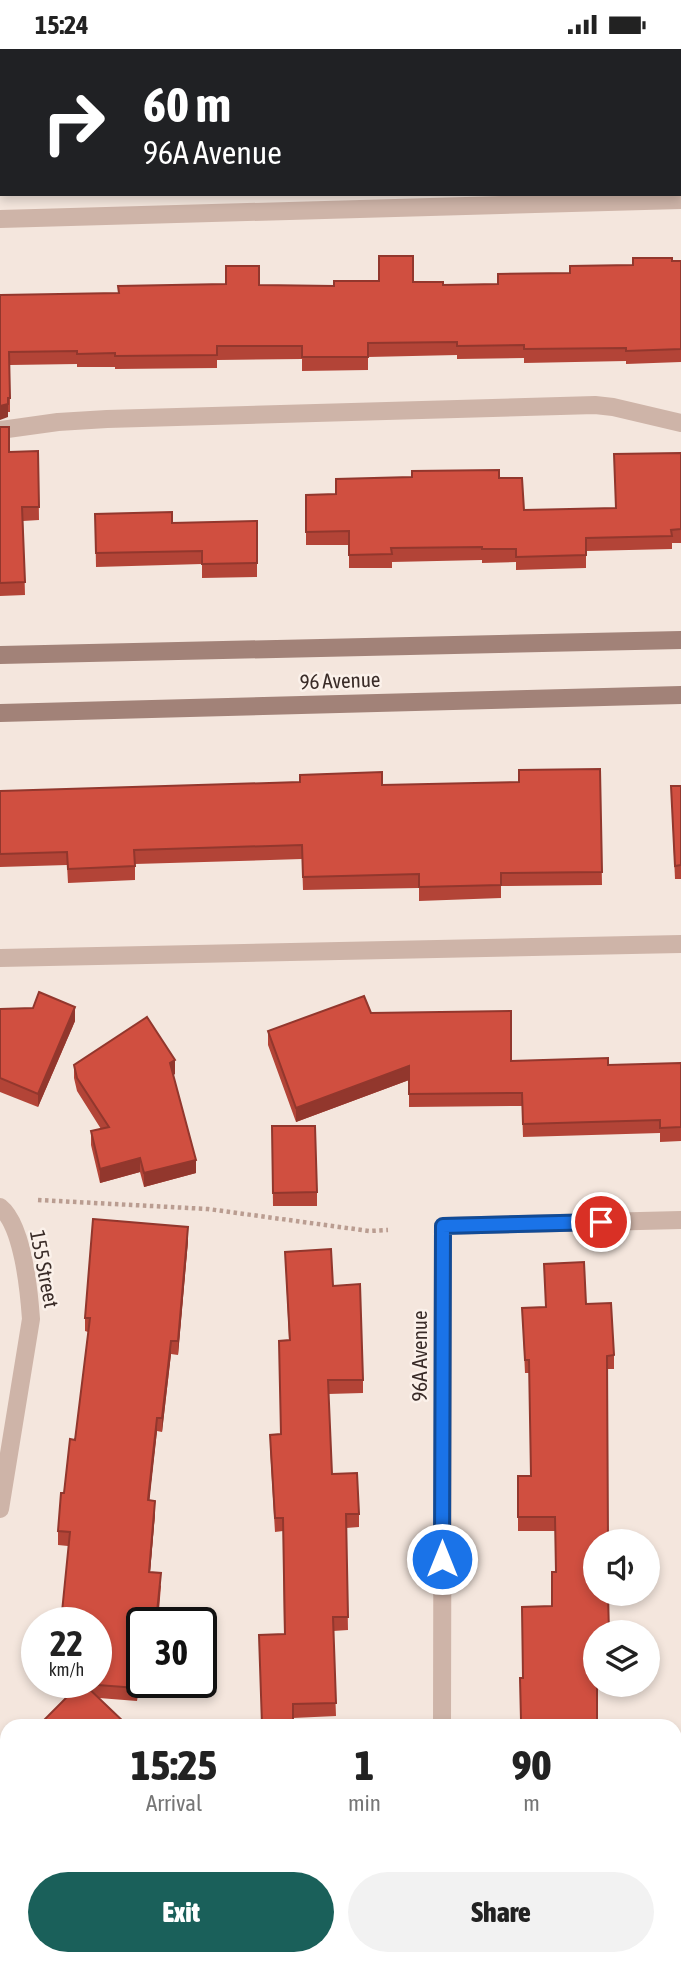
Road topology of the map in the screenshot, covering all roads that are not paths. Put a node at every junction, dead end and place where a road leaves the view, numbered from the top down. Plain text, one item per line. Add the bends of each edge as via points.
1 (681, 200) edge
2 (0, 219) edge
3 (681, 423) edge
4 (0, 431) edge
5 (681, 641) edge
6 (0, 655) edge
7 (681, 695) edge
8 (0, 713) edge
9 (681, 944) edge
10 (0, 958) edge
11 (0, 1207) edge
12 (681, 1220) edge
13 (0, 1509) edge
14 (442, 1719) edge

1 - 2 street
3 - 4 street via 595,405 84,420
5 - 6 main road, 96 Avenue
7 - 8 main road, 96 Avenue
9 - 10 street
11 - 13 street, 155 Street via 16,1234 32,1319
12 - 14 street, 96A Avenue via 443,1226

